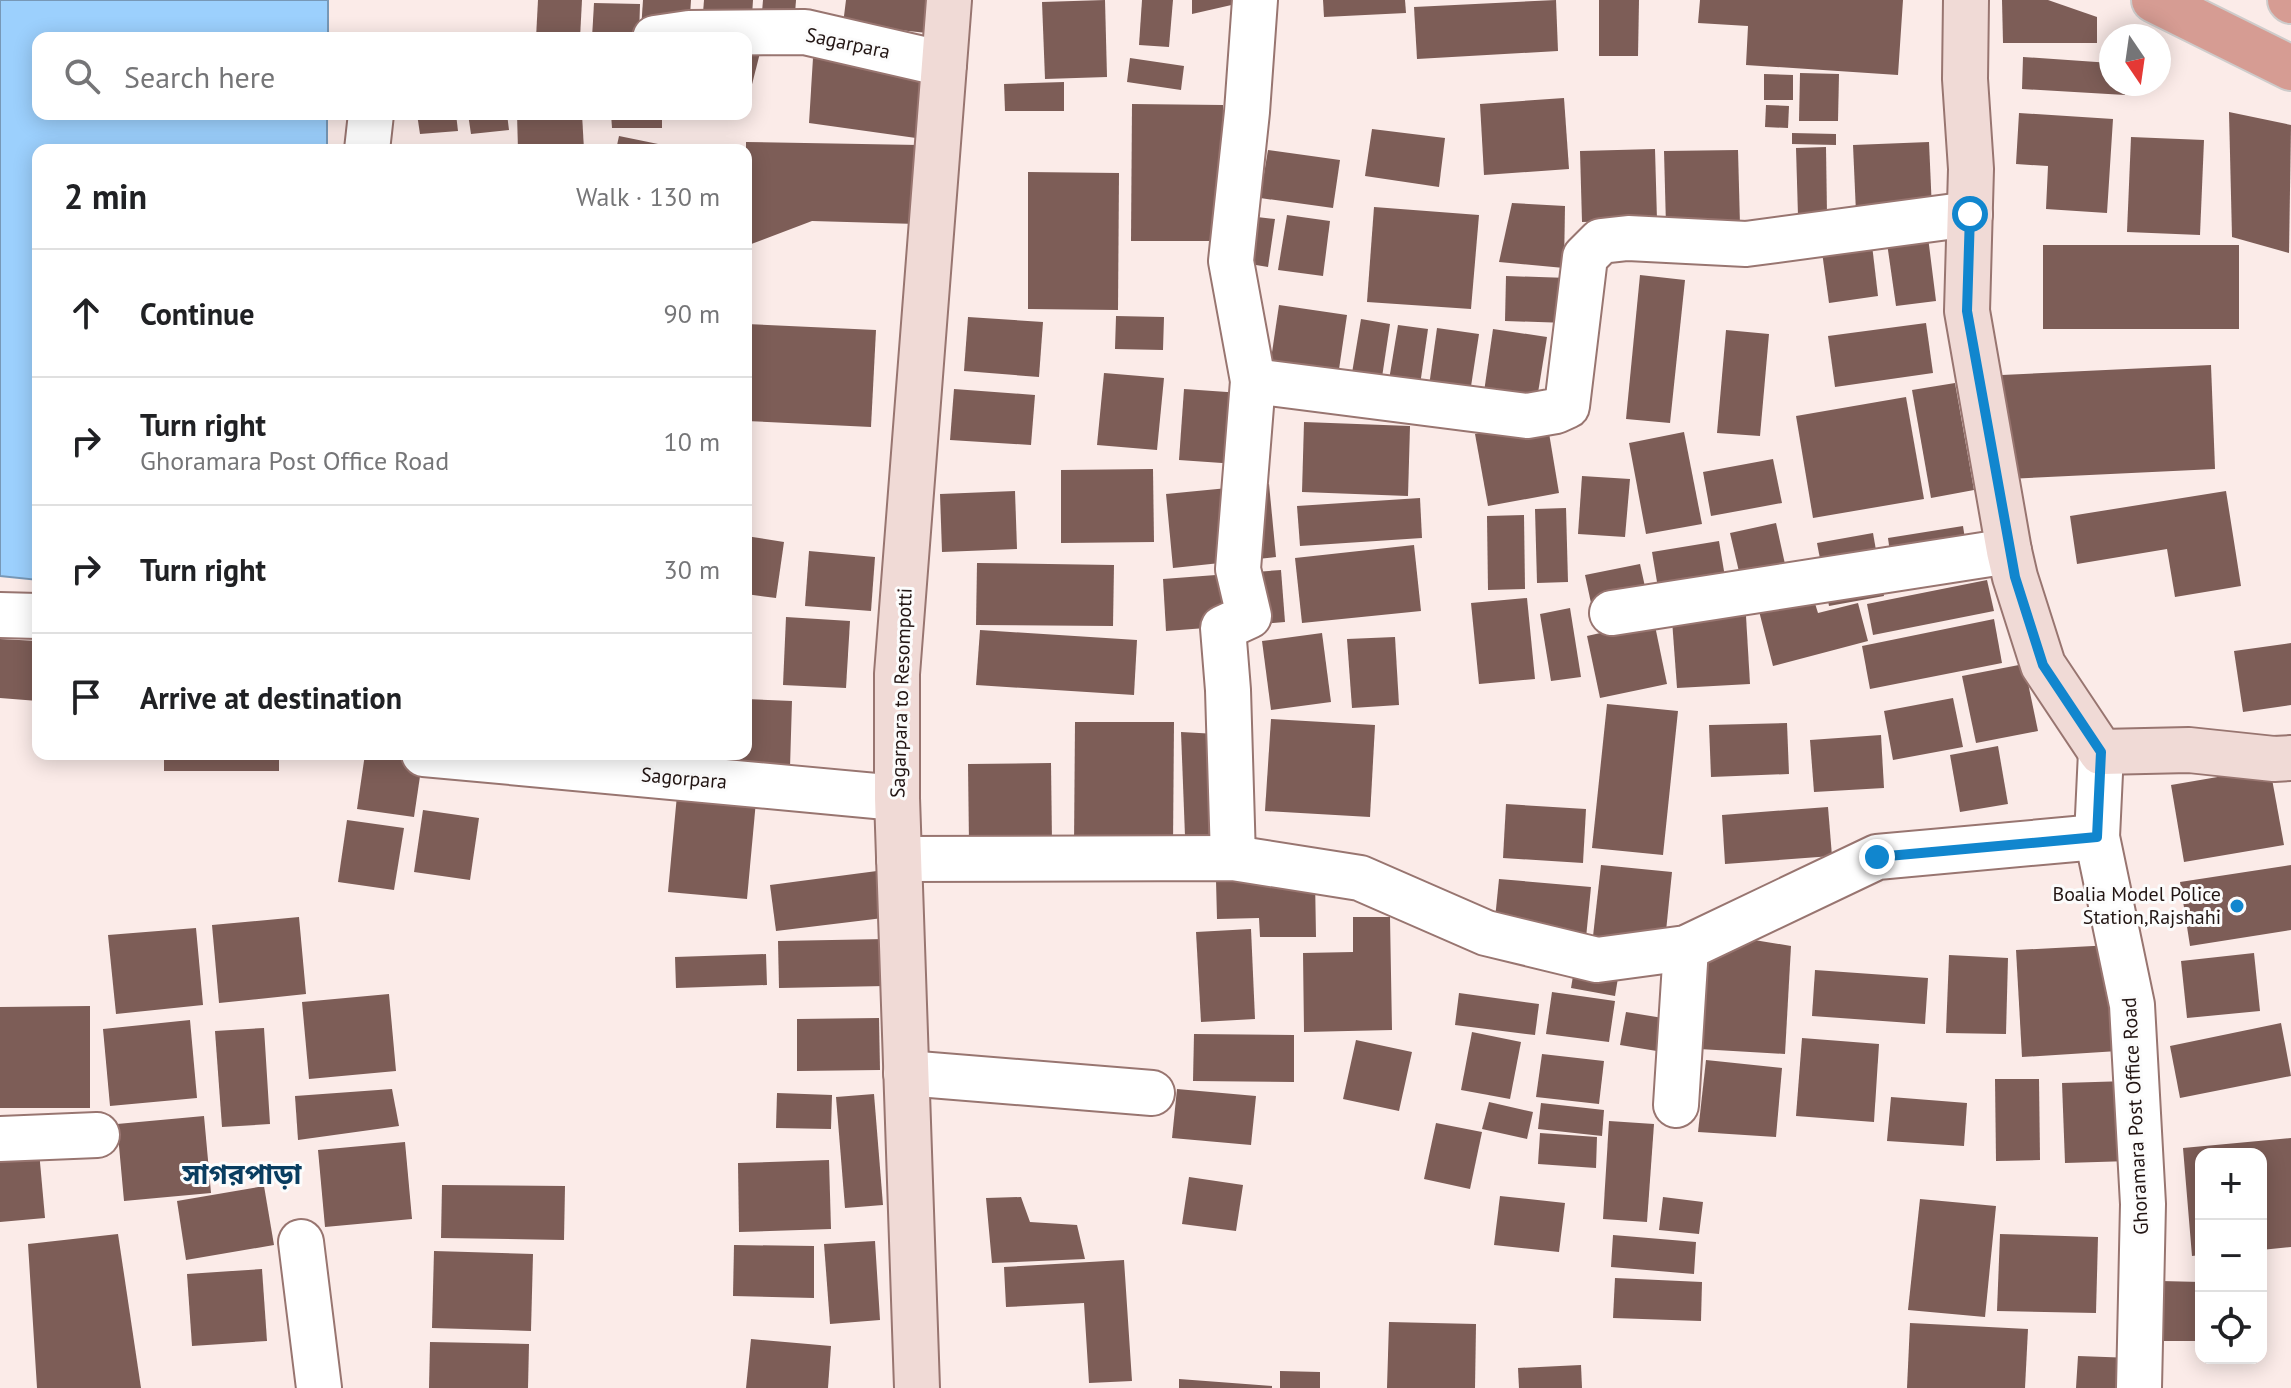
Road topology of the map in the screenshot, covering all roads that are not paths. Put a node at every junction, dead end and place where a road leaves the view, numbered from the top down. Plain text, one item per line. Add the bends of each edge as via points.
1 (949, 0) edge
2 (1255, 0) edge
3 (1966, 0) edge
4 (2154, 0) edge
5 (752, 32) edge
6 (944, 64) junction
7 (2291, 68) edge
8 (370, 120) edge
9 (368, 144) edge
10 (1970, 214) junction
11 (1253, 381) junction
12 (2009, 551) junction
13 (1612, 613) dead end
14 (0, 615) edge
15 (32, 616) edge
16 (2101, 752) junction
17 (2291, 758) edge
18 (488, 760) edge
19 (897, 798) junction
20 (2097, 837) junction
21 (1233, 858) junction
22 (899, 859) junction
23 (1686, 948) junction
24 (906, 1073) junction
25 (1152, 1093) dead end
26 (1676, 1105) dead end
27 (97, 1135) dead end
28 (0, 1139) edge
29 (301, 1242) dead end
30 (319, 1388) edge
31 (917, 1388) edge
32 (2139, 1388) edge

1 - 6 main road, Sagarpara to Resompotti
2 - 11 street via 1231,261
3 - 10 main road
4 - 7 highway
5 - 6 street, Sagarpara via 805,32
6 - 19 main road, Sagarpara to Resompotti via 897,674
8 - 9 street
10 - 11 street via 1746,244 1601,241 1585,257 1567,406 1556,411 1527,416
10 - 12 main road via 1967,311
11 - 21 street via 1238,569 1249,616 1223,628
12 - 13 street
12 - 16 main road via 2043,665
14 - 15 street
16 - 17 main road via 2189,750
16 - 20 street, Ghoramara Post Office Road
18 - 19 street, Sagorpara
19 - 22 main road, Sagarpara to Resompotti
20 - 23 street via 1877,857
20 - 32 street, Ghoramara Post Office Road via 2132,1005 2143,1204
21 - 22 street
21 - 23 street via 1360,878 1486,933 1597,960
22 - 24 main road, Sagarpara to Resompotti
23 - 26 street
24 - 25 street
24 - 31 main road, Sagarpara to Resompotti
27 - 28 street
29 - 30 street

